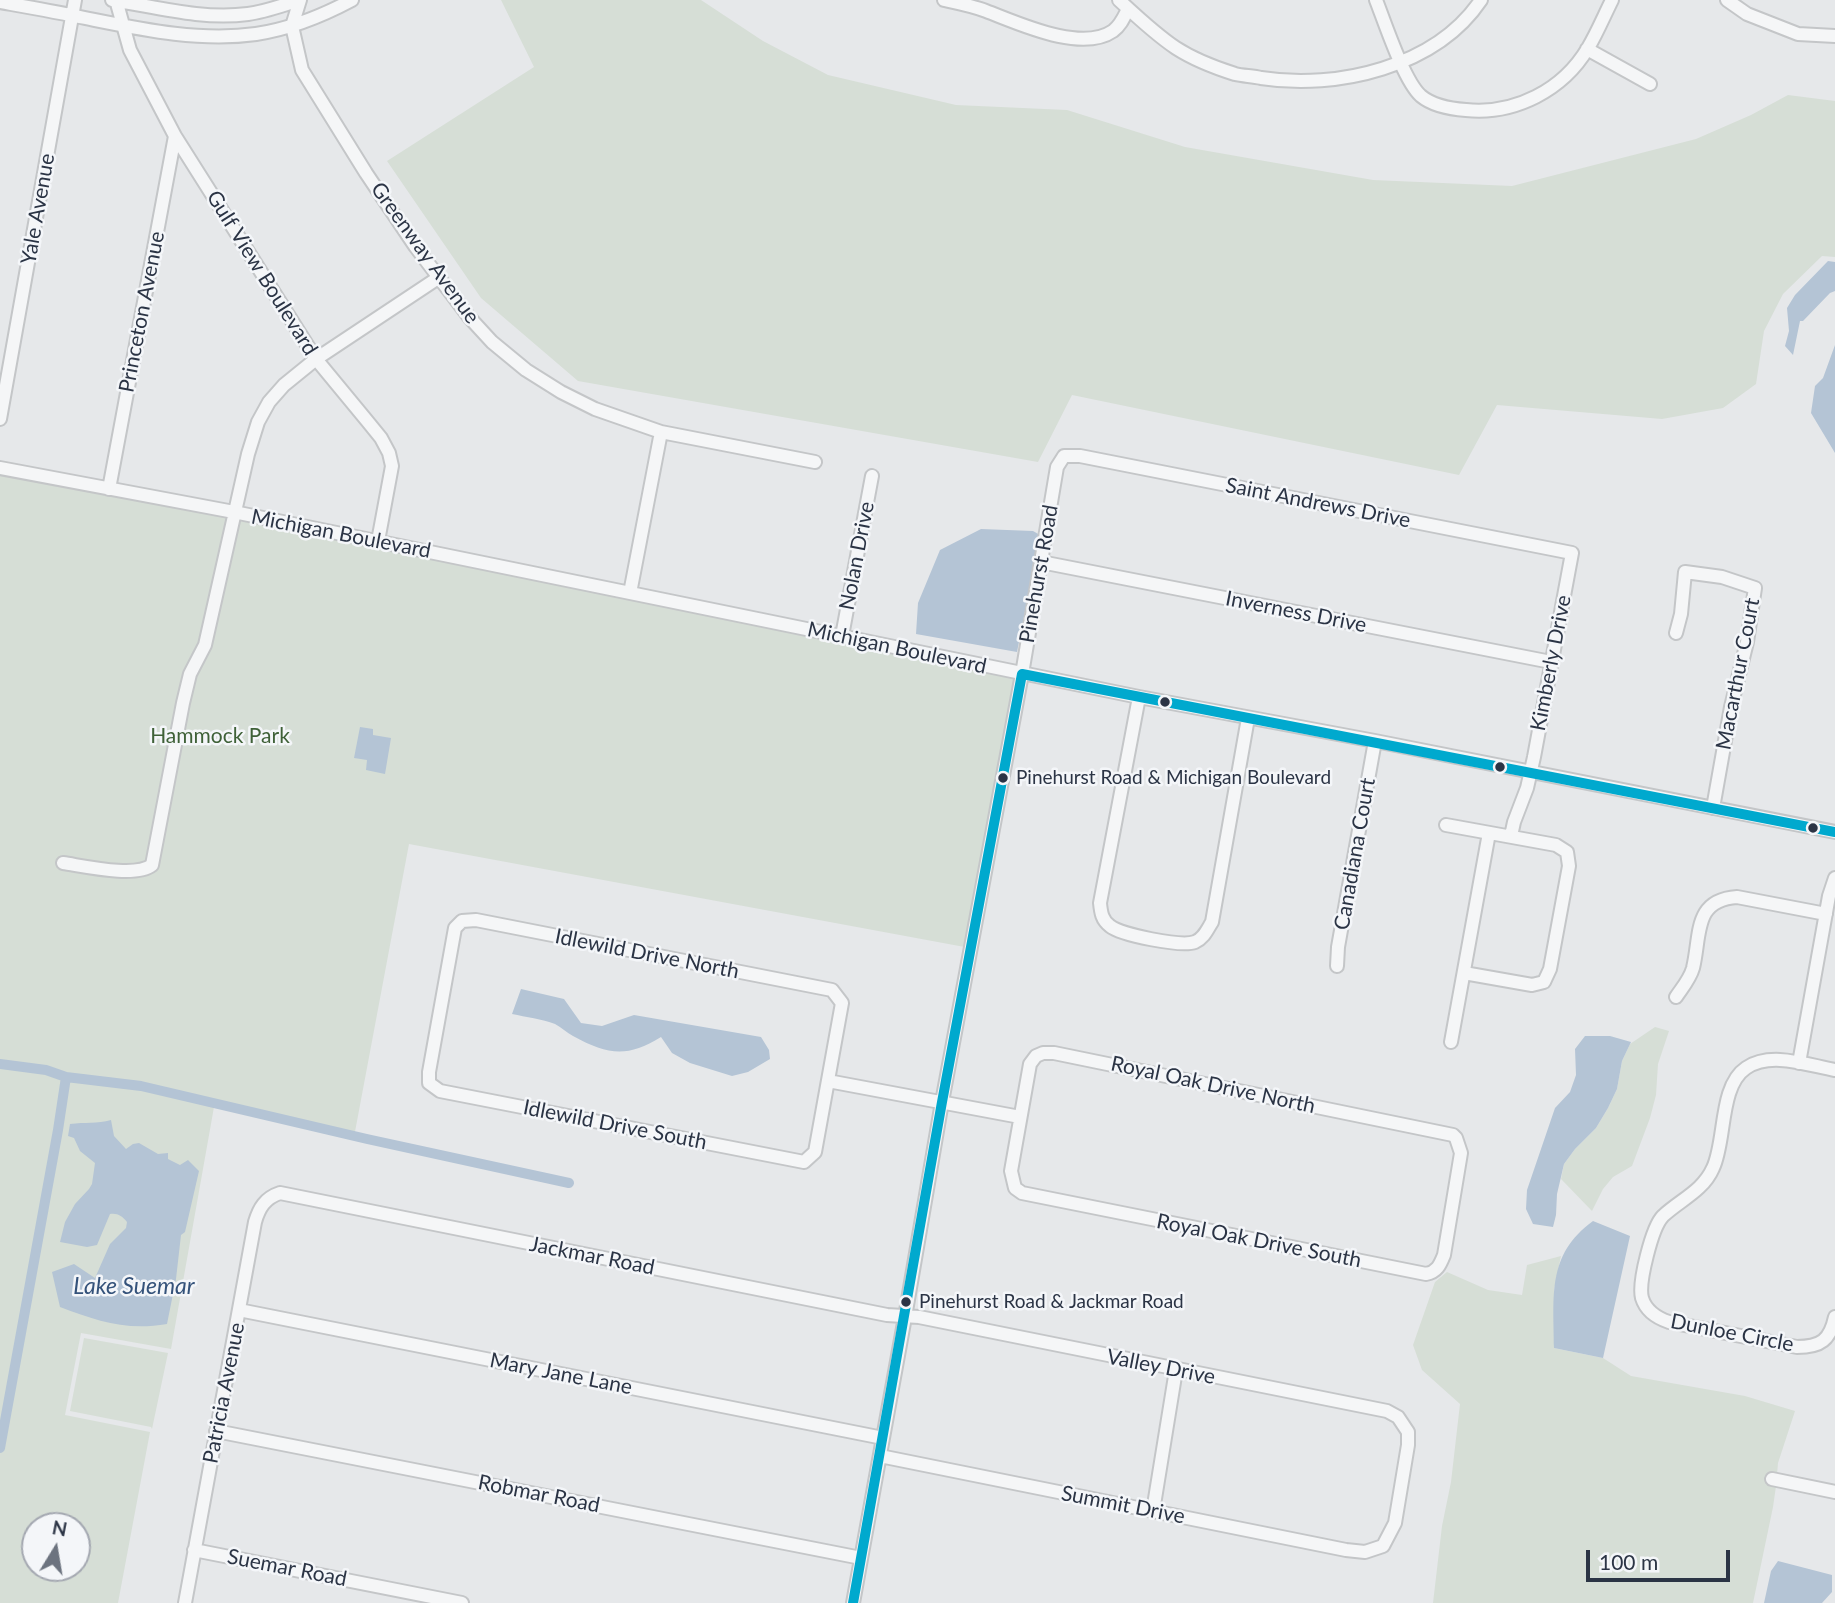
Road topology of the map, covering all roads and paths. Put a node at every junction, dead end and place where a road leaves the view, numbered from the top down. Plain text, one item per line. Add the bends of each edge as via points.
1 (75, 0) edge
2 (115, 0) edge
3 (300, 0) edge
4 (352, 0) edge
5 (944, 0) edge
6 (1376, 0) edge
7 (1481, 0) edge
8 (1612, 0) edge
9 (1729, 1) edge
10 (0, 2) edge
11 (1124, 4) edge
12 (73, 15) junction
13 (123, 25) junction
14 (292, 26) junction
15 (1835, 36) edge
16 (1587, 49) junction
17 (1401, 62) junction
18 (1650, 84) dead end
19 (175, 135) junction
20 (438, 278) junction
21 (316, 359) junction
22 (0, 419) edge
23 (661, 432) junction
24 (1064, 456) joint
25 (815, 463) dead end
26 (0, 468) edge
27 (872, 476) dead end
28 (109, 489) junction
29 (234, 512) junction
30 (378, 541) junction
31 (1572, 553) joint
32 (1041, 562) junction
33 (630, 593) junction
34 (1676, 633) dead end
35 (842, 636) junction
36 (1551, 663) junction
37 (1022, 674) junction
38 (1139, 697) junction
39 (1248, 718) junction
40 (1376, 741) junction
41 (1530, 772) junction
42 (1713, 808) junction
43 (1446, 825) dead end
44 (1489, 832) junction
45 (1835, 832) edge
46 (1511, 836) junction
47 (63, 863) dead end
48 (1835, 878) edge
49 (1826, 914) junction
50 (1337, 966) dead end
51 (1464, 972) junction
52 (1676, 997) dead end
53 (1451, 1042) dead end
54 (1799, 1063) junction
55 (1835, 1070) edge
56 (828, 1081) junction
57 (429, 1083) joint
58 (942, 1102) junction
59 (1020, 1117) junction
60 (1453, 1135) joint
61 (280, 1193) joint
62 (239, 1310) junction
63 (905, 1317) junction
64 (1835, 1317) edge
65 (1176, 1370) junction
66 (216, 1431) junction
67 (883, 1438) junction
68 (880, 1456) junction
69 (1772, 1479) dead end
70 (1835, 1492) edge
71 (1153, 1511) junction
72 (194, 1549) junction
73 (1366, 1552) joint
74 (861, 1558) junction
75 (184, 1603) edge
76 (462, 1603) edge
77 (853, 1603) edge

1 - 12 street, Yale Avenue
2 - 3 street via 218,16 251,14
2 - 13 street, Gulf View Boulevard
3 - 14 street
4 - 14 street
5 - 11 street via 1039,32 1086,39 1112,32 1121,23
6 - 17 street
7 - 17 street via 1449,34
8 - 16 street
9 - 15 street via 1798,34
10 - 12 street
11 - 17 street via 1176,48 1235,74 1284,81 1336,79
12 - 13 street
12 - 22 street, Yale Avenue
13 - 14 street via 225,37
13 - 19 street, Gulf View Boulevard via 130,50
14 - 20 street, Greenway Avenue via 302,69
16 - 17 street via 1543,93 1507,109 1485,112 1456,109 1422,97
16 - 18 street
19 - 21 street, Gulf View Boulevard
19 - 28 street, Princeton Avenue
20 - 21 street
20 - 23 street, Greenway Avenue via 492,342 526,370 595,410
21 - 29 street via 284,386 263,412
21 - 30 street, Gulf View Boulevard via 389,453 392,466
23 - 25 street, Greenway Avenue
23 - 33 street
24 - 31 street, Saint Andrews Drive
24 - 32 street, Pinehurst Road via 1057,467
26 - 28 street, Michigan Boulevard
27 - 35 street, Nolan Drive
28 - 29 street, Michigan Boulevard
29 - 30 street, Michigan Boulevard
29 - 47 street via 205,646 190,674 183,704 152,865 130,871
30 - 33 street, Michigan Boulevard
31 - 36 street, Kimberly Drive
32 - 36 street, Inverness Drive
32 - 37 street, Pinehurst Road
33 - 35 street, Michigan Boulevard
34 - 42 street, Macarthur Court via 1685,572 1722,577 1755,589
35 - 37 street, Michigan Boulevard
36 - 41 street, Kimberly Drive
37 - 38 street, Michigan Boulevard
37 - 58 street, Pinehurst Road
38 - 39 street, Michigan Boulevard
38 - 39 street via 1100,903 1108,925 1128,934 1187,944 1204,936 1212,922
39 - 40 street, Michigan Boulevard
40 - 41 street, Michigan Boulevard
40 - 50 street, Canadiana Court
41 - 42 street, Michigan Boulevard
41 - 46 street, Kimberly Drive
42 - 45 street, Michigan Boulevard
43 - 44 street
44 - 46 street
44 - 51 street
46 - 51 street via 1556,845 1567,852 1569,866 1550,969 1544,982 1531,985
48 - 49 street
49 - 52 street via 1737,897 1714,903 1704,912 1692,971
49 - 54 street
51 - 53 street
54 - 55 street, Dunloe Circle
54 - 64 street, Dunloe Circle via 1759,1061 1735,1080 1714,1167 1701,1186 1662,1217 1648,1251 1642,1298 1657,1318 1669,1322 1797,1347 1822,1342
56 - 57 street, Idlewild Drive South via 815,1152 804,1162 440,1091
56 - 57 street, Idlewild Drive North via 842,1003 832,990 476,920 462,921 455,928
56 - 58 street
58 - 59 street
58 - 63 street, Pinehurst Road
59 - 60 street, Royal Oak Drive North via 1030,1064 1036,1056 1054,1053
59 - 60 street, Royal Oak Drive South via 1011,1171 1015,1188 1022,1193 1426,1273 1439,1267 1444,1255 1461,1153
61 - 62 street, Patricia Avenue via 258,1210
61 - 63 street, Jackmar Road
62 - 66 street, Patricia Avenue
62 - 67 street, Mary Jane Lane
63 - 65 street, Valley Drive
63 - 67 street, Pinehurst Road
65 - 71 street
65 - 73 street, Valley Drive via 1387,1411 1398,1417 1408,1432 1408,1445 1395,1523 1383,1546
66 - 72 street, Patricia Avenue
66 - 74 street, Robmar Road
67 - 68 street, Pinehurst Road
68 - 71 street, Summit Drive
68 - 74 street, Pinehurst Road
69 - 70 street
71 - 73 street, Summit Drive
72 - 75 street, Patricia Avenue
72 - 76 street, Suemar Road
74 - 77 street, Pinehurst Road

